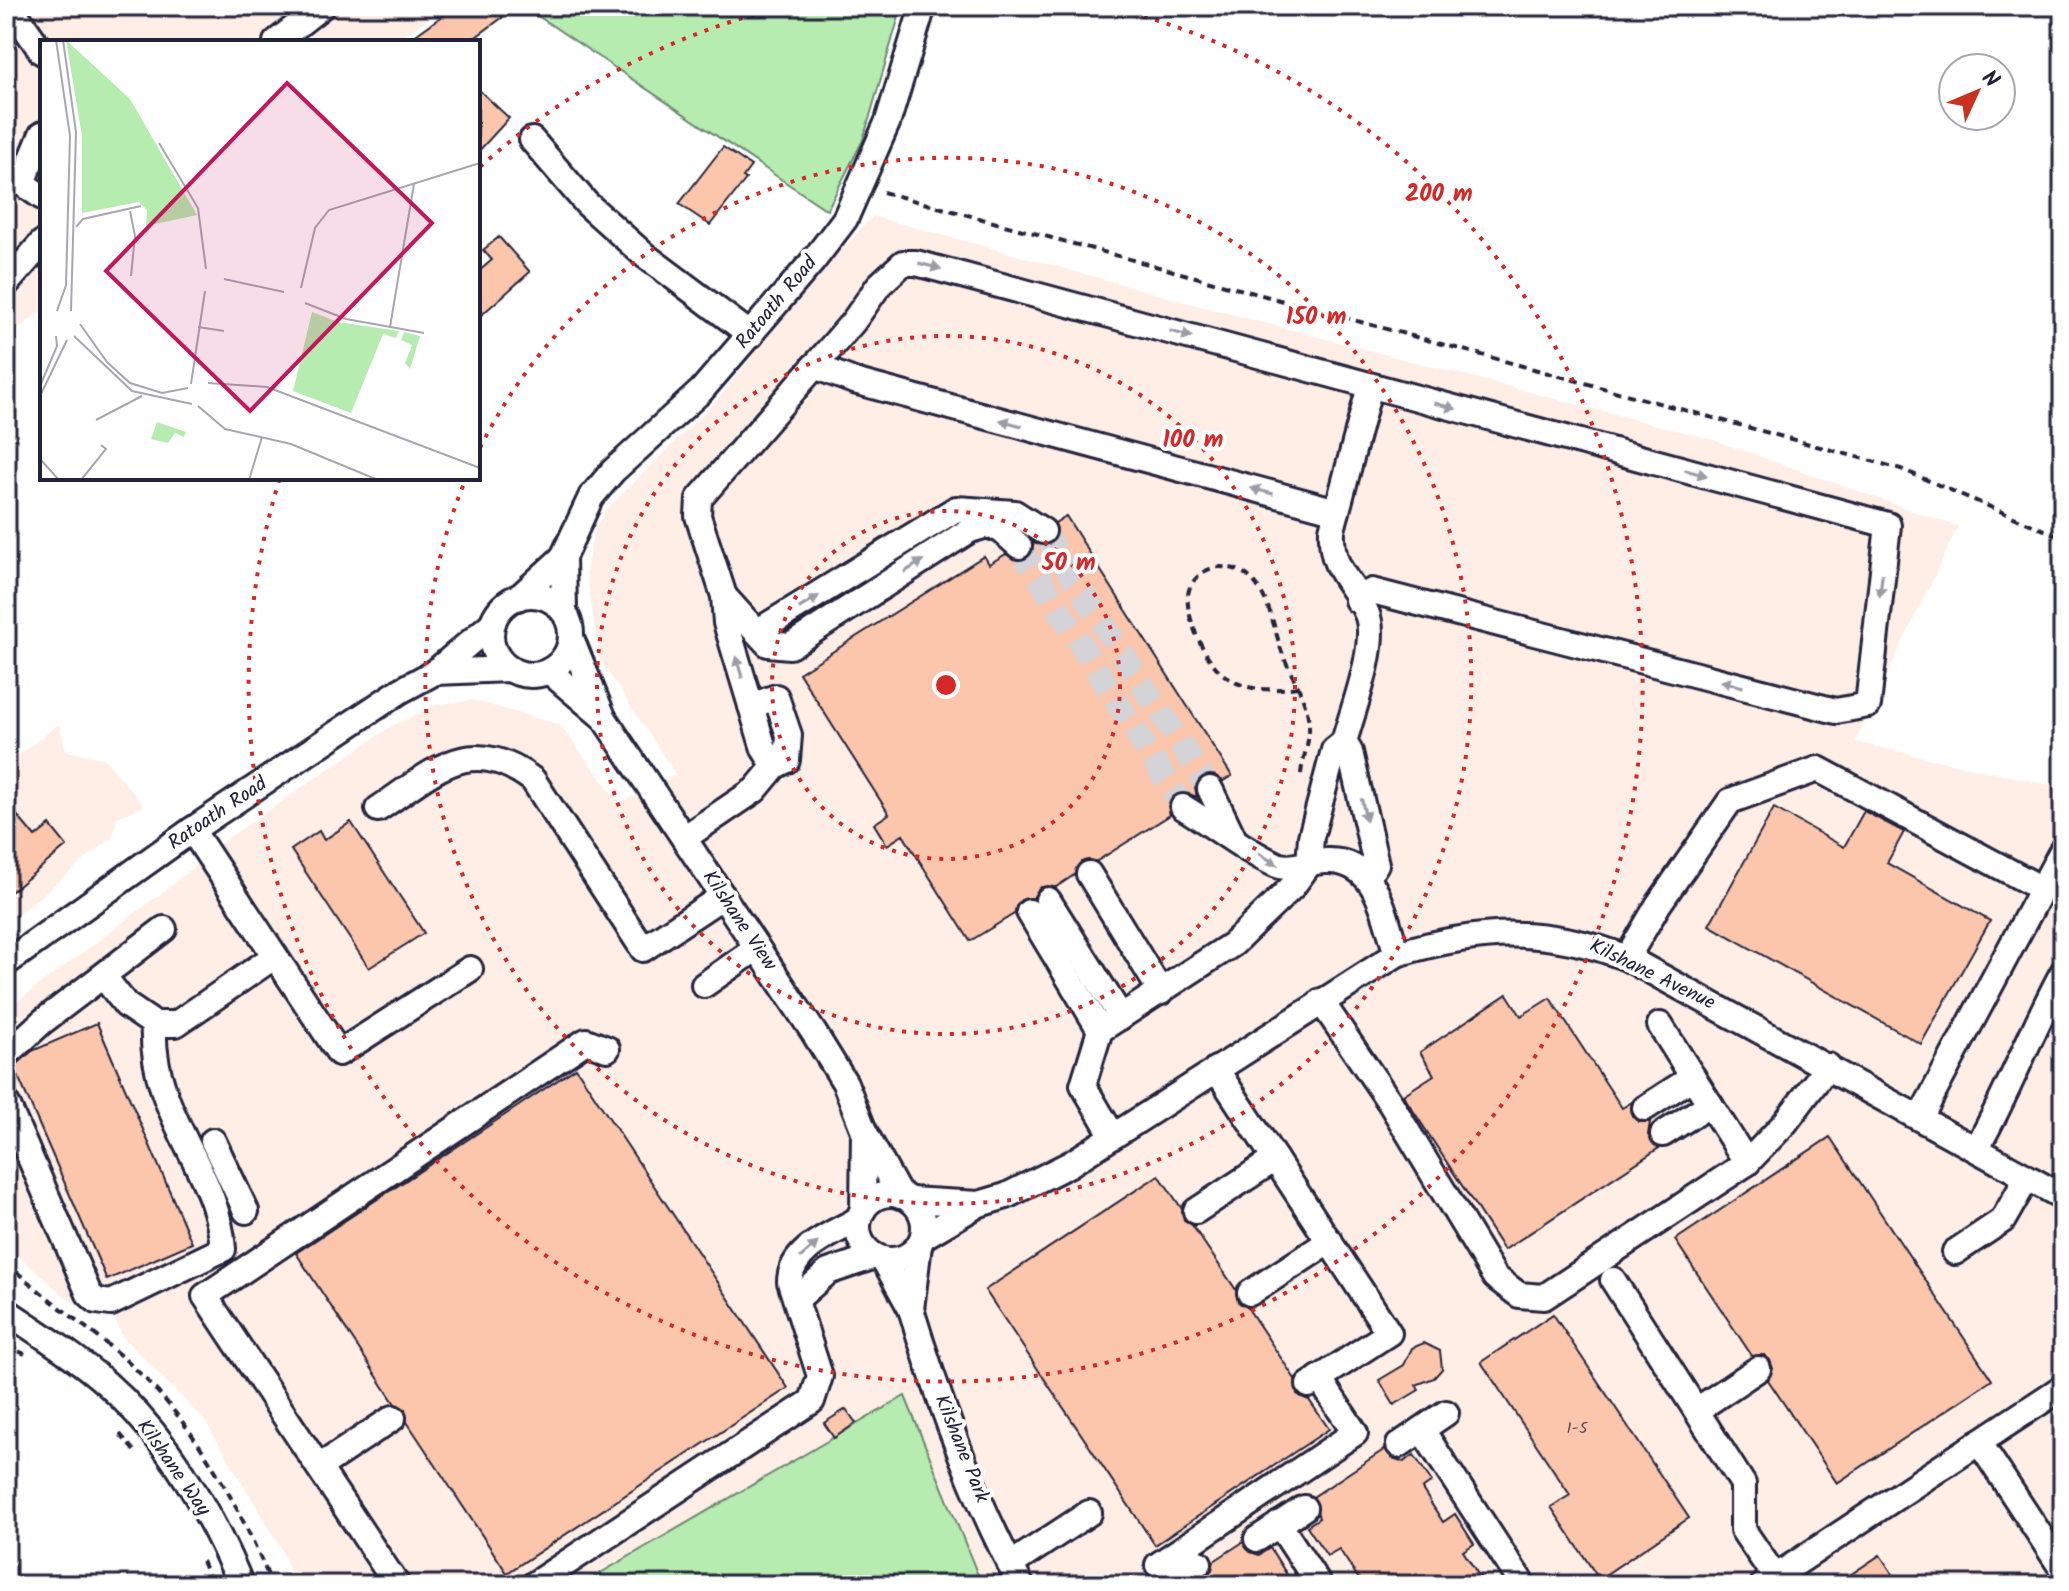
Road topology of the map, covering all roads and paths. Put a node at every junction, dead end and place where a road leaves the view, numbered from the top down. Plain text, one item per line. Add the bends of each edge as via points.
1 (322, 6) edge
2 (923, 6) edge
3 (13, 22) edge
4 (279, 40) edge
5 (40, 50) edge
6 (40, 139) edge
7 (532, 140) dead end
8 (861, 186) junction
9 (40, 196) edge
10 (40, 245) edge
11 (6, 284) edge
12 (751, 335) junction
13 (814, 366) junction
14 (1370, 386) junction
15 (1337, 511) junction
16 (989, 517) junction
17 (1043, 531) tunnel mouth
18 (2063, 538) edge
19 (1019, 546) tunnel mouth
20 (563, 557) junction
21 (724, 596) junction
22 (518, 598) junction
23 (1357, 600) junction
24 (564, 612) junction
25 (493, 623) junction
26 (571, 638) junction
27 (510, 669) junction
28 (549, 671) junction
29 (435, 672) junction
30 (1298, 687) junction
31 (603, 717) junction
32 (1344, 742) junction
33 (1210, 789) tunnel mouth
34 (1322, 797) junction
35 (1183, 807) tunnel mouth
36 (378, 809) dead end
37 (192, 830) junction
38 (684, 838) junction
39 (1234, 838) junction
40 (2063, 849) edge
41 (1309, 864) junction
42 (1089, 874) dead end
43 (1368, 876) junction
44 (2042, 889) junction
45 (723, 896) junction
46 (1038, 906) dead end
47 (164, 929) dead end
48 (757, 948) junction
49 (1397, 954) junction
50 (275, 956) junction
51 (1627, 958) junction
52 (6, 963) edge
53 (470, 969) dead end
54 (2063, 972) edge
55 (104, 977) junction
56 (704, 985) dead end
57 (1161, 992) junction
58 (1321, 1001) junction
59 (154, 1024) junction
60 (1110, 1024) junction
61 (1660, 1025) dead end
62 (607, 1049) dead end
63 (6, 1055) edge
64 (1828, 1066) junction
65 (1216, 1069) junction
66 (1693, 1077) junction
67 (6, 1102) edge
68 (1710, 1104) junction
69 (1645, 1108) dead end
70 (1920, 1118) junction
71 (864, 1131) junction
72 (1663, 1134) dead end
73 (1113, 1136) junction
74 (213, 1141) dead end
75 (1976, 1149) junction
76 (1275, 1159) junction
77 (1747, 1163) junction
78 (2027, 1178) junction
79 (2063, 1197) edge
80 (905, 1198) junction
81 (979, 1204) junction
82 (246, 1211) dead end
83 (1196, 1211) dead end
84 (861, 1214) junction
85 (921, 1241) junction
86 (1330, 1241) junction
87 (1955, 1252) dead end
88 (880, 1258) junction
89 (1613, 1280) dead end
90 (1250, 1293) dead end
91 (797, 1299) junction
92 (911, 1309) junction
93 (6, 1311) edge
94 (6, 1346) edge
95 (36, 1362) dead end
96 (1758, 1369) dead end
97 (2063, 1387) edge
98 (1697, 1410) junction
99 (1446, 1413) dead end
100 (393, 1418) dead end
101 (1422, 1430) junction
102 (119, 1432) dead end
103 (1979, 1442) junction
104 (1399, 1445) dead end
105 (138, 1455) dead end
106 (319, 1467) junction
107 (1304, 1508) dead end
108 (1089, 1513) dead end
109 (1279, 1524) junction
110 (1257, 1539) dead end
111 (196, 1550) dead end
112 (1199, 1563) dead end
113 (2063, 1570) edge
114 (1016, 1575) edge
115 (1162, 1575) edge
116 (1769, 1581) edge
117 (212, 1585) edge
118 (241, 1585) edge
119 (397, 1585) edge
120 (533, 1585) edge
121 (1319, 1585) edge
122 (1523, 1585) edge

1 - 4 street
2 - 8 street, Ratoath Road via 888,121
3 - 5 street
6 - 9 street via 22,183
7 - 12 street via 586,203 643,254
8 - 12 street, Ratoath Road via 845,219
8 - 18 path via 1901,469
10 - 11 street
12 - 20 street, Ratoath Road via 701,391 613,471 591,497
13 -> 14 street via 892,271 903,263 916,263
15 -> 13 street
13 - 21 street via 699,499 698,516
14 - 15 street
14 -> 23 street via 1888,525 1868,705 1836,711 1372,591
15 - 23 street via 1334,560
16 - 17 street via 1015,513
16 - 19 street
21 -> 16 street via 753,628 775,623 956,509
20 - 22 street, Ratoath Road
20 - 24 street, Ratoath Road
38 -> 21 street via 755,790 787,760 790,747 776,697 751,706 726,623
22 - 24 street via 546,598
22 - 25 street via 507,603
23 - 32 street via 1367,614 1368,647
24 - 26 street
25 - 27 street via 494,648
25 - 29 street, Ratoath Road
26 - 28 street via 568,651
26 - 31 street, Kilshane View
27 - 28 street via 537,675
27 - 29 street, Ratoath Road
28 - 31 street, Kilshane View
29 - 37 street, Ratoath Road
30 - 30 path via 1259,588 1228,567 1200,574 1190,586 1188,603 1211,664 1240,686 1272,691
30 - 34 path via 1309,724 1301,784 1310,795
31 - 38 street, Kilshane View
32 - 34 street via 1334,750
32 -> 43 street via 1376,864
33 - 39 street
34 - 41 street
35 - 39 street
36 - 45 street via 453,760 474,755 495,759 533,780 643,949
37 - 50 street
37 - 52 street, Ratoath Road
38 - 45 street, Kilshane View
39 -> 41 street via 1280,866
40 - 44 street
41 - 43 street via 1327,860
41 - 57 street via 1233,944
42 - 57 street
43 - 49 street via 1379,892
44 - 51 street via 1818,769 1730,801
44 - 70 street
45 - 48 street, Kilshane View
46 - 60 street
47 - 55 street
48 - 56 street
48 - 71 street, Kilshane View via 845,1083
49 - 51 street, Kilshane Avenue via 1446,940 1512,932 1578,939
49 - 58 street, Kilshane Avenue
50 - 53 street via 339,1053
50 - 59 street via 176,1024
51 - 64 street, Kilshane Avenue
54 - 75 street
55 - 59 street via 126,1005
55 - 63 street
57 - 60 street
58 - 65 street, Kilshane Avenue
58 - 77 street via 1391,1104 1495,1277 1519,1295 1544,1297
59 - 67 street via 152,1054 160,1088 221,1223 223,1249 111,1303 97,1301 89,1294
60 - 73 street via 1083,1085
61 - 66 street
62 - 106 street via 586,1041 205,1296
64 - 70 street, Kilshane Avenue
64 - 77 street
65 - 73 street, Kilshane Avenue
65 - 76 street
66 - 68 street
66 - 69 street
68 - 72 street
68 - 77 street
70 - 75 street, Kilshane Avenue
71 - 80 street, Kilshane View
71 - 84 street, Kilshane View
73 - 81 street, Kilshane Avenue via 1040,1181
74 - 82 street
75 - 78 street, Kilshane Avenue
76 - 83 street
76 - 86 street
78 - 79 street, Kilshane Avenue
78 - 87 street via 2003,1220
80 - 81 street, Kilshane Avenue
80 - 84 street via 879,1196
80 - 85 street via 922,1217
81 - 85 street, Kilshane Avenue
84 - 88 street via 861,1240
91 -> 84 street via 790,1282 797,1260
85 - 88 street via 905,1257
85 - 92 street, Kilshane Park
86 - 90 street
86 - 115 street via 1389,1333 1314,1382 1355,1433
88 - 91 street via 828,1272
88 - 92 street, Kilshane Park
89 - 98 street
91 - 120 street via 820,1376 812,1401
92 - 114 street, Kilshane Park via 928,1365
93 - 118 street, Kilshane Way via 107,1384 153,1433 195,1492
94 - 95 path
96 - 98 street
97 - 103 street
98 - 116 street via 1743,1484 1743,1530
99 - 101 street
100 - 106 street
101 - 104 street
101 - 122 street
102 - 105 path
103 - 113 street
103 - 116 street
106 - 119 street
107 - 109 street
108 - 114 street
109 - 110 street
109 - 121 street
111 - 117 path
112 - 115 street

